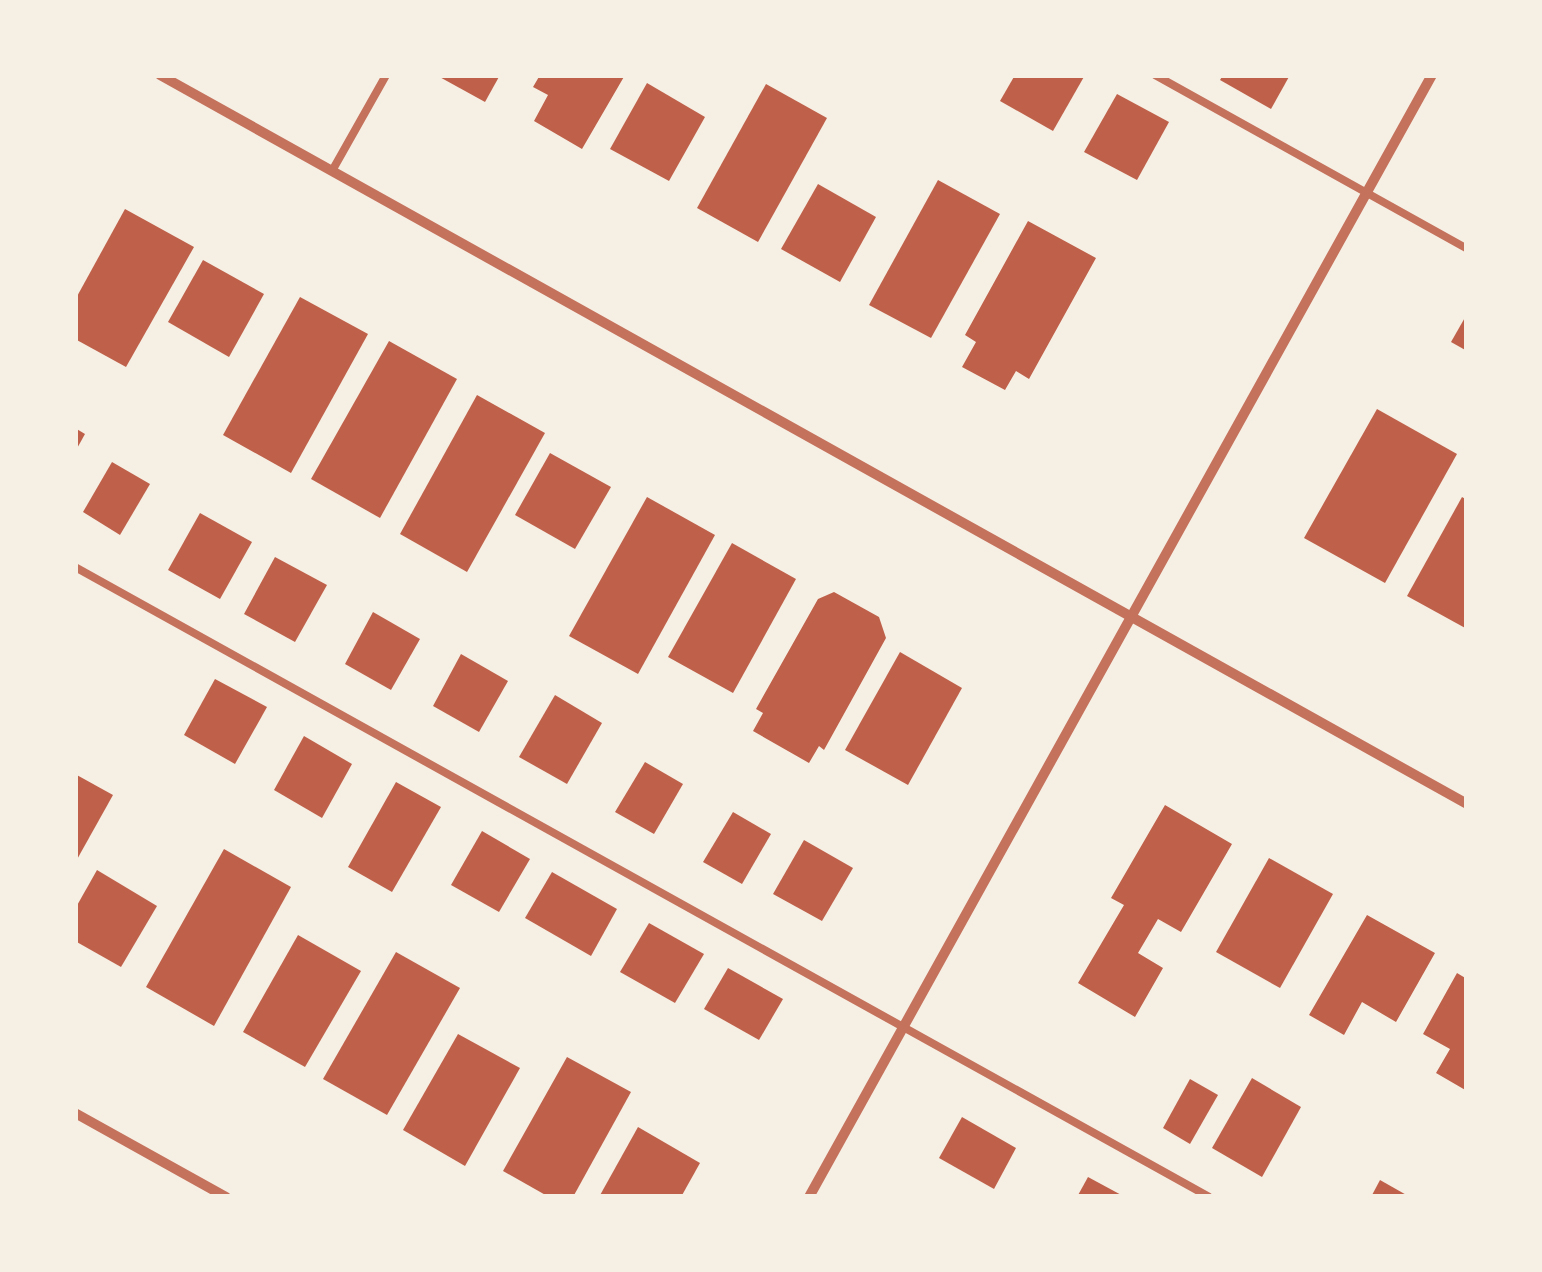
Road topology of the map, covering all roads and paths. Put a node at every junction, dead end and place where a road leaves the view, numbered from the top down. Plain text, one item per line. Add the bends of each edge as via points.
1 (160, 75) edge
2 (386, 75) edge
3 (1155, 75) edge
4 (1432, 75) edge
5 (332, 171) junction
6 (1366, 193) junction
7 (1467, 249) edge
8 (75, 566) edge
9 (1130, 616) junction
10 (1467, 804) edge
11 (903, 1027) junction
12 (75, 1112) edge
13 (226, 1197) edge
14 (809, 1197) edge
15 (1209, 1197) edge

1 - 5 street
2 - 5 lane
3 - 6 lane
4 - 6 street
5 - 9 street
6 - 7 lane
6 - 9 street
8 - 11 lane
9 - 10 street
9 - 11 street
11 - 14 street
11 - 15 lane
12 - 13 street

